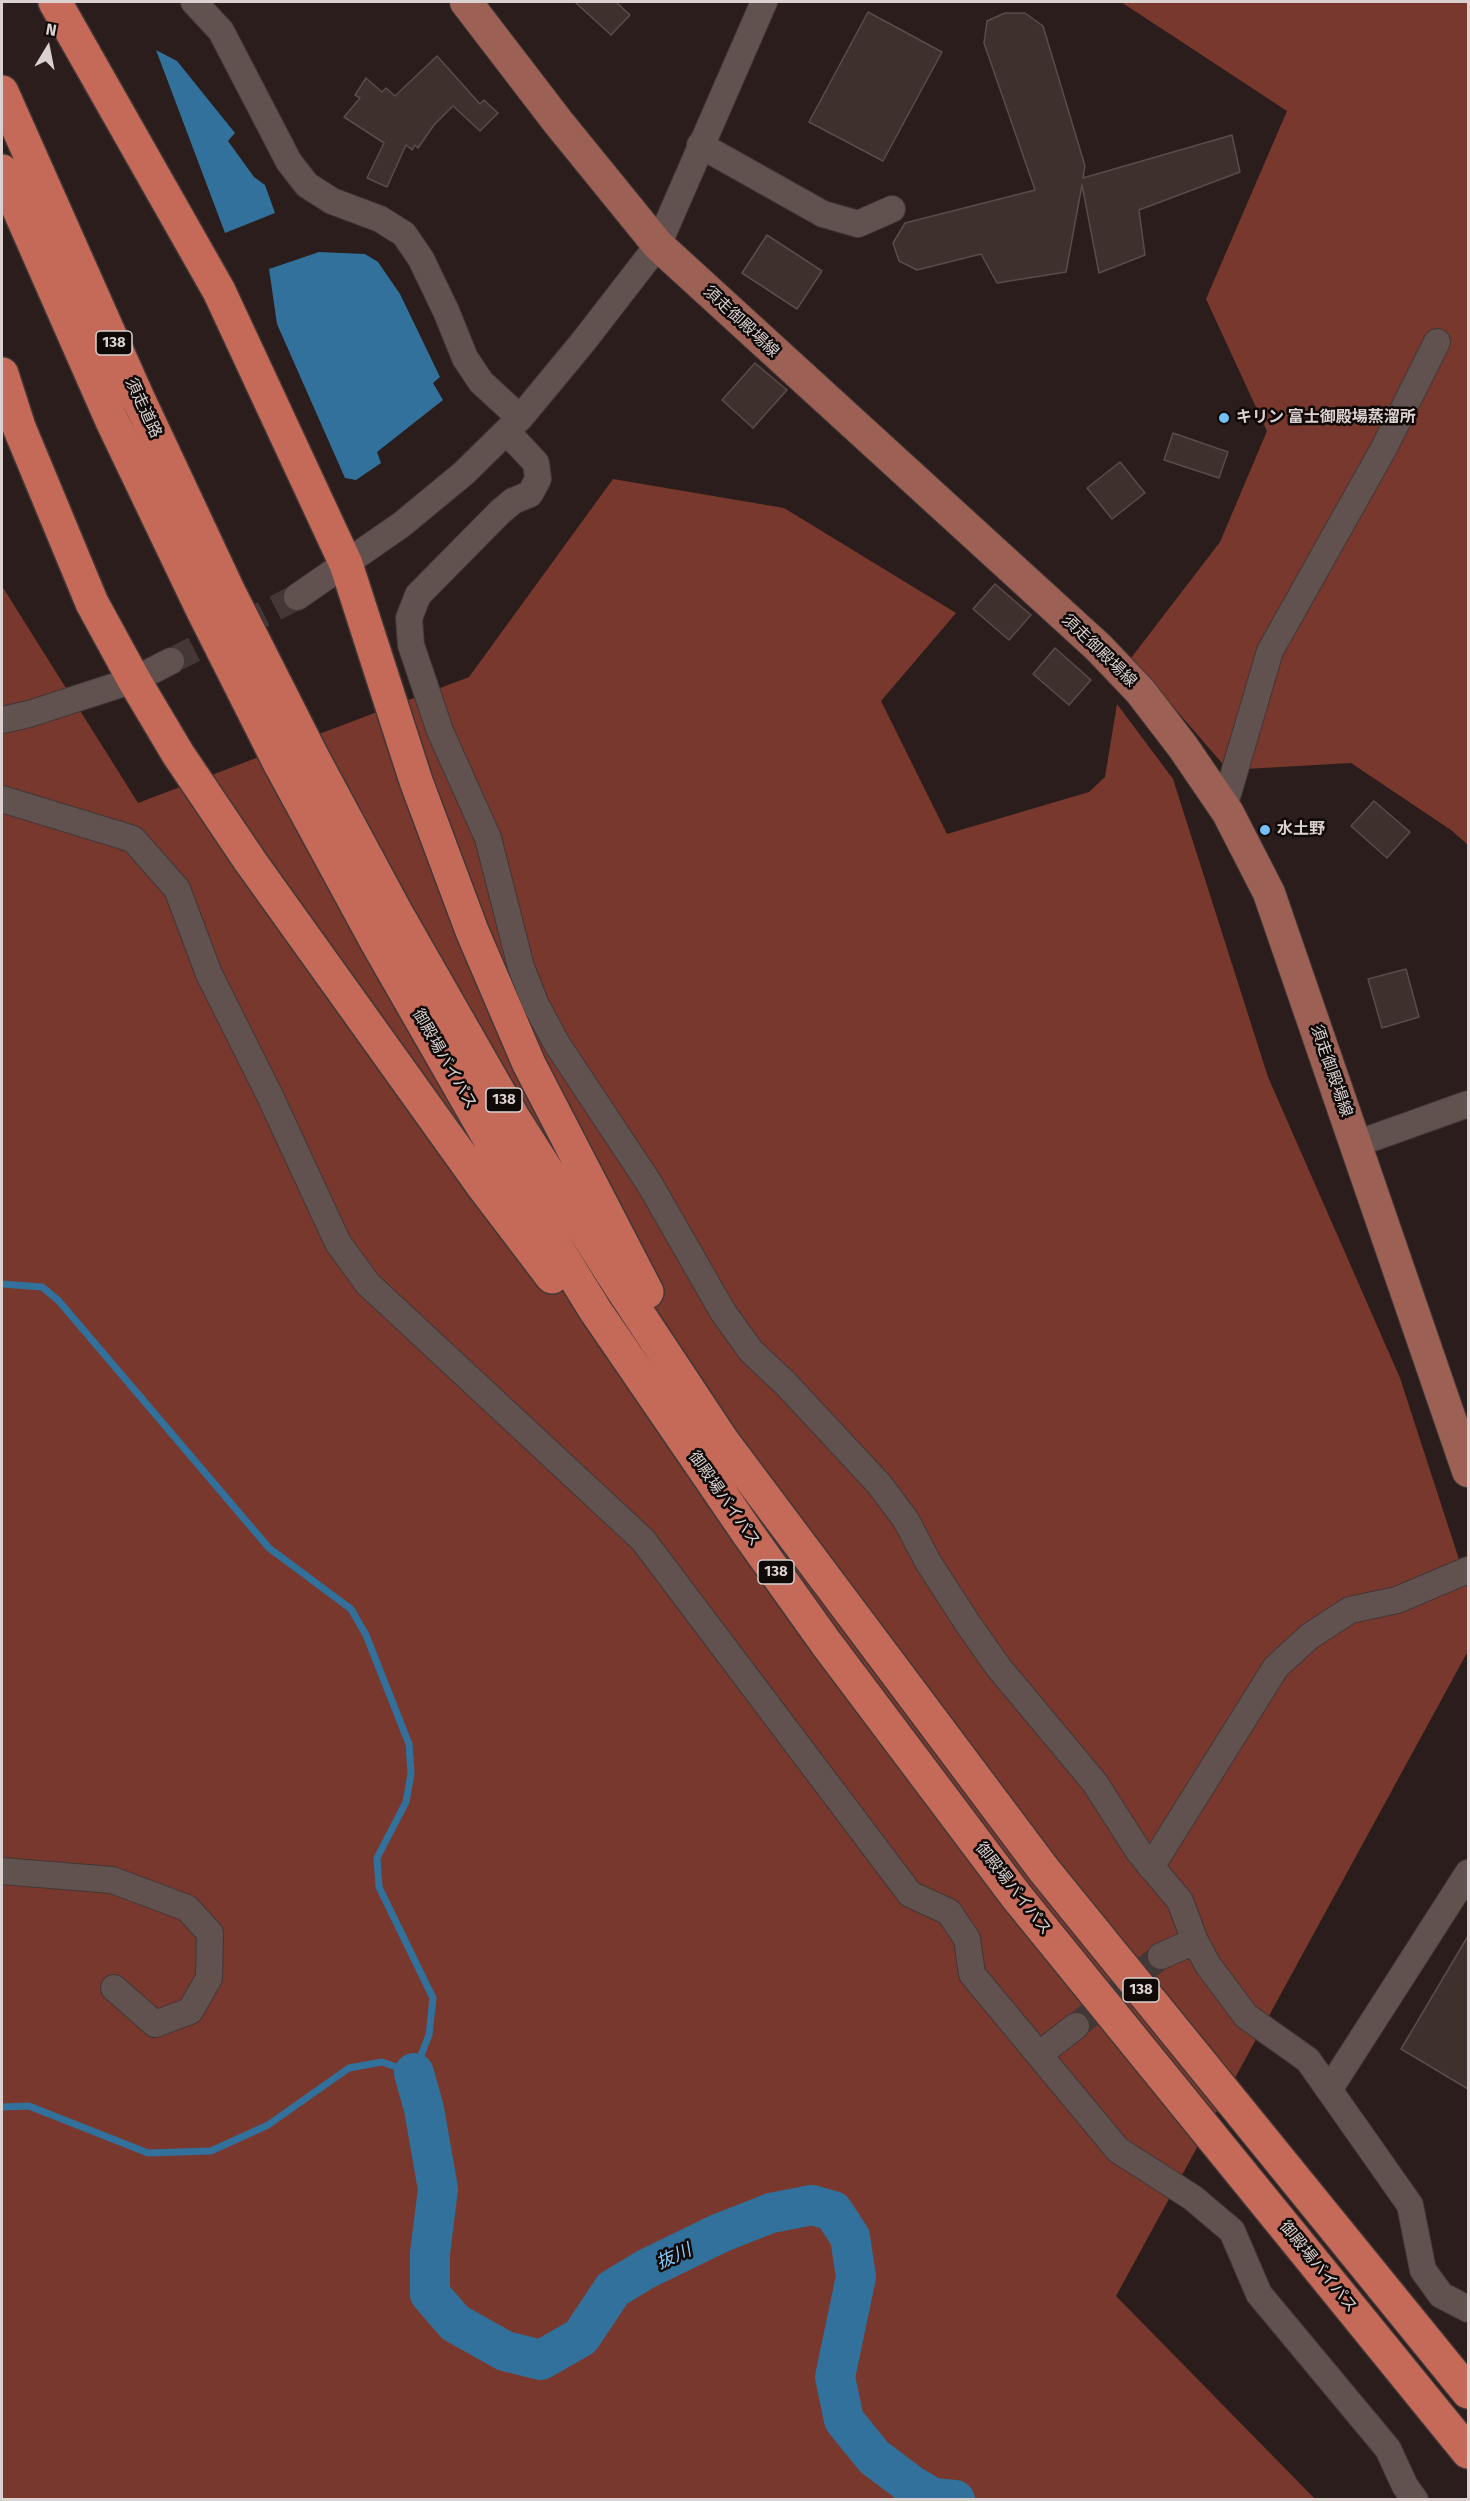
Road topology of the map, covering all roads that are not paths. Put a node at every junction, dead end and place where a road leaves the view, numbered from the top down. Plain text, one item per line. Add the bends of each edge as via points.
1 (55, 2) edge
2 (194, 2) edge
3 (466, 2) edge
4 (764, 2) edge
5 (2, 92) edge
6 (700, 145) junction
7 (2, 171) edge
8 (892, 209) dead end
9 (657, 245) junction
10 (1437, 342) dead end
11 (2, 374) edge
12 (513, 425) junction
13 (346, 564) junction
14 (229, 592) joint
15 (297, 597) tunnel mouth
16 (203, 611) joint
17 (171, 661) tunnel mouth
18 (134, 680) junction
19 (2, 720) edge
20 (2, 799) edge
21 (1224, 807) junction
22 (1468, 1104) edge
23 (1356, 1144) junction
24 (1468, 1471) edge
25 (749, 1535) junction
26 (1468, 1570) edge
27 (825, 1580) junction
28 (1151, 1867) junction
29 (2, 1871) edge
30 (1468, 1873) edge
31 (1195, 1941) junction
32 (1161, 1956) tunnel mouth
33 (114, 1988) dead end
34 (1076, 2026) tunnel mouth
35 (1040, 2054) junction
36 (1329, 2090) junction
37 (1468, 2309) edge
38 (1468, 2392) edge
39 (1468, 2452) edge
40 (1415, 2499) edge

1 - 13 highway via 219,291
2 - 12 street via 221,31 289,162 307,185 332,201 380,219 404,234 421,259 465,358
3 - 9 main road, 須走御殿場線
4 - 6 street
5 - 14 highway, 須走道路 / 138
6 - 8 street via 824,214 858,224
6 - 9 street
7 - 16 highway, 須走道路 / 138 via 112,421
9 - 12 street
9 - 21 main road, 須走御殿場線 via 1098,647 1140,691
10 - 21 street via 1384,448 1270,651
11 - 18 highway via 19,427 92,603
12 - 13 street via 464,473
12 - 28 street via 536,463 538,479 530,494 500,512 418,595 409,618 411,645 440,731 488,838 521,967 536,1005 557,1044 649,1183 723,1312 751,1351 879,1484 999,1668 1095,1782
13 - 15 street
13 - 27 highway via 416,781 472,931 529,1064 647,1291
14 - 27 highway, 御殿場バイパス / 138 via 396,914 513,1117 724,1443
16 - 25 highway, 御殿場バイパス / 138 via 281,766 489,1138 595,1310
17 - 18 street
18 - 19 street
18 - 25 highway via 250,861 482,1185
20 - 35 street via 133,839 177,888 209,974 338,1243 368,1284 643,1540 910,1894 949,1912 967,1939 972,1974
21 - 23 main road, 須走御殿場線 via 1269,893
22 - 23 street
23 - 24 main road, 須走御殿場線
25 - 39 highway, 御殿場バイパス / 138 via 1017,1897
26 - 28 street via 1397,1600 1350,1610 1310,1636 1276,1667
27 - 38 highway, 御殿場バイパス / 138 via 1044,1870
28 - 31 street via 1180,1901
29 - 33 street via 112,1880 187,1908 210,1933 208,1978 190,2011 155,2024
30 - 36 street
31 - 32 street
31 - 36 street via 1246,2016 1308,2060
34 - 35 street
35 - 40 street via 1118,2150 1193,2198 1232,2231 1259,2294 1388,2449
36 - 37 street via 1410,2205 1423,2270 1441,2295

